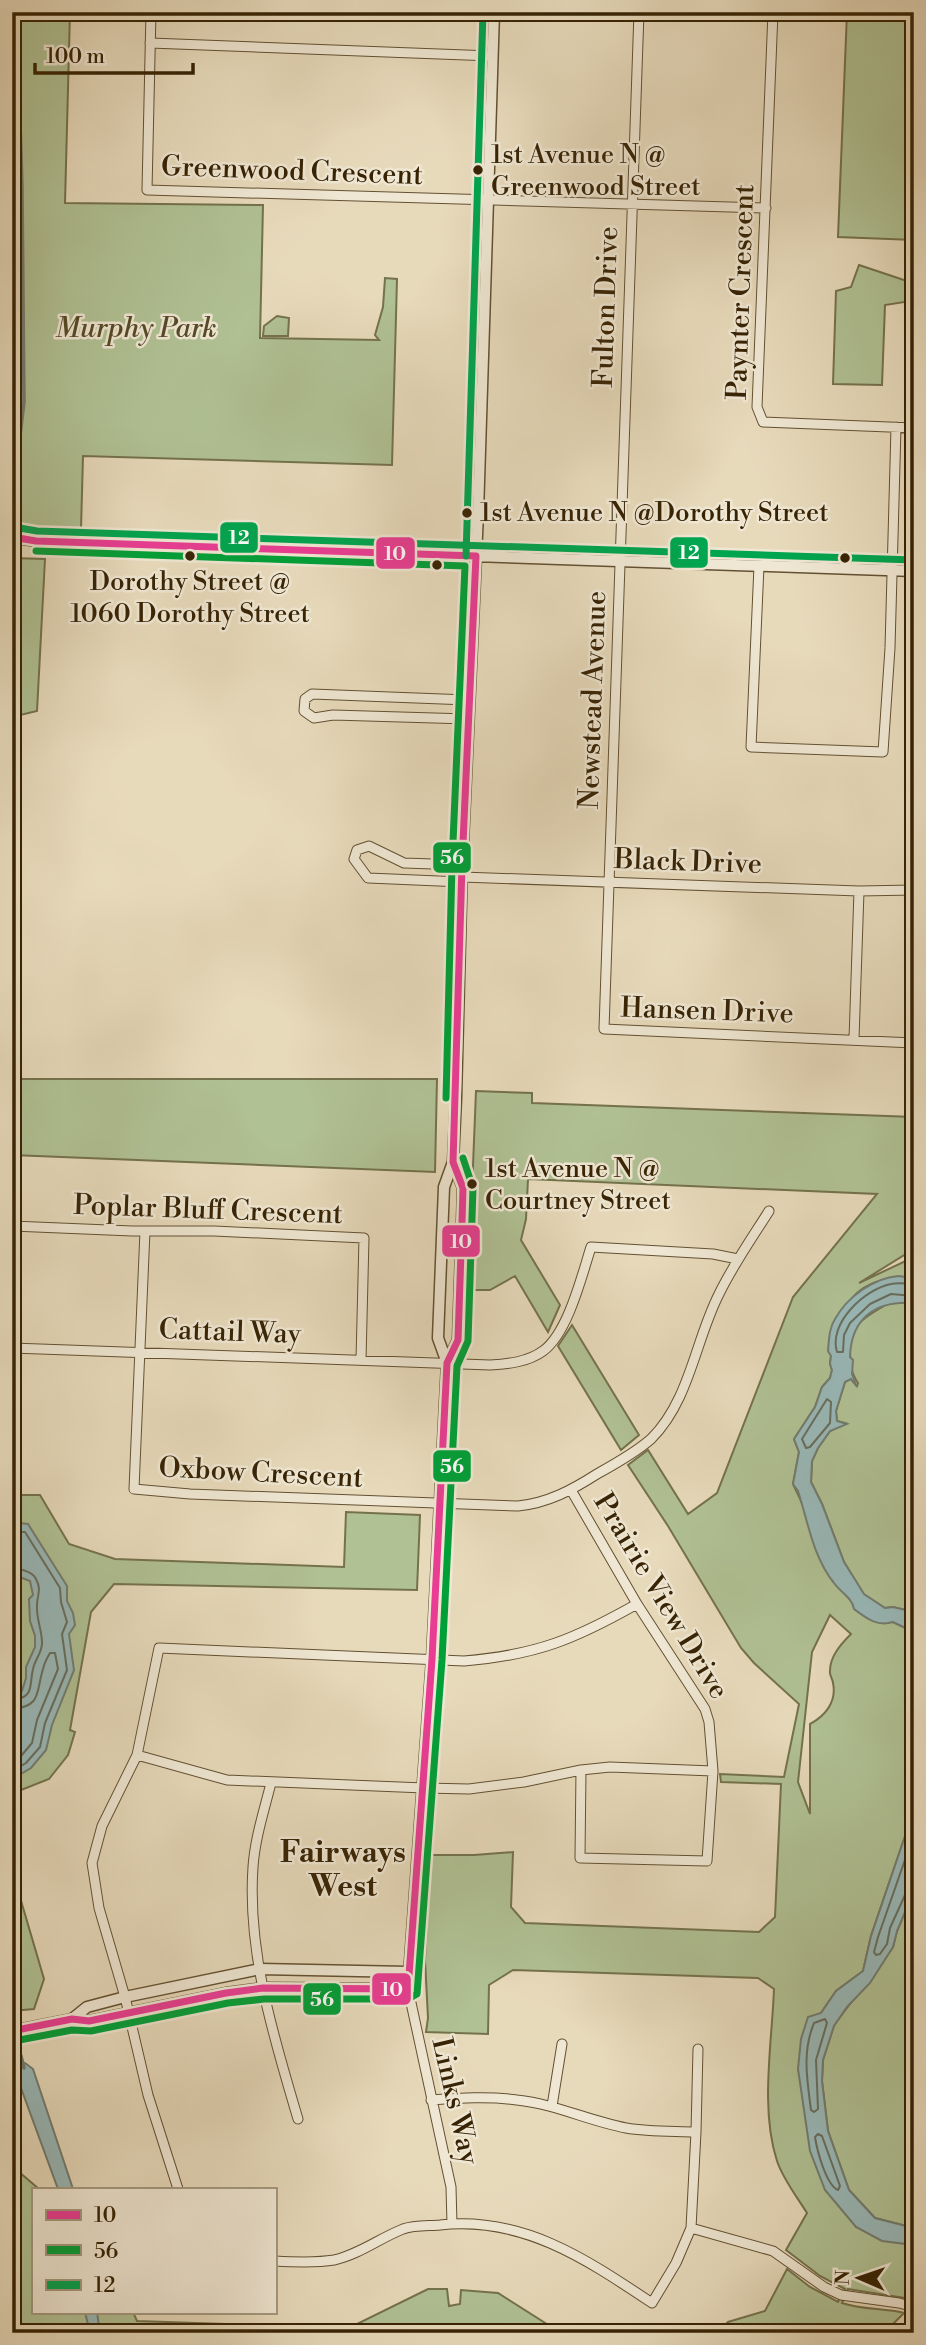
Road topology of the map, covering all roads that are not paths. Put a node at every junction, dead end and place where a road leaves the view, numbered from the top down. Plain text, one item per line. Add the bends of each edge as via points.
1 (151, 12) edge
2 (494, 12) edge
3 (639, 12) edge
4 (773, 12) edge
5 (150, 43) junction
6 (492, 56) junction
7 (488, 200) junction
8 (632, 205) junction
9 (766, 208) junction
10 (896, 427) junction
11 (914, 428) edge
12 (12, 537) edge
13 (476, 556) junction
14 (620, 561) junction
15 (759, 566) junction
16 (892, 571) junction
17 (914, 571) edge
18 (468, 699) junction
19 (468, 719) junction
20 (462, 874) junction
21 (610, 882) junction
22 (914, 890) edge
23 (859, 891) junction
24 (854, 1039) junction
25 (914, 1043) edge
26 (453, 1162) junction
27 (769, 1212) dead end
28 (12, 1226) edge
29 (145, 1231) junction
30 (738, 1259) junction
31 (12, 1348) edge
32 (141, 1352) junction
33 (361, 1360) junction
34 (447, 1363) junction
35 (570, 1490) junction
36 (439, 1504) junction
37 (637, 1604) junction
38 (432, 1659) junction
39 (138, 1755) junction
40 (581, 1770) junction
41 (713, 1771) junction
42 (271, 1783) junction
43 (424, 1788) junction
44 (260, 1969) junction
45 (408, 1972) junction
46 (262, 1988) junction
47 (408, 1989) junction
48 (125, 1997) junction
49 (128, 2012) junction
50 (72, 2019) junction
51 (12, 2031) edge
52 (562, 2044) dead end
53 (698, 2049) dead end
54 (431, 2099) junction
55 (552, 2106) junction
56 (298, 2119) dead end
57 (696, 2132) junction
58 (178, 2188) edge
59 (452, 2224) junction
60 (691, 2228) junction
61 (276, 2261) edge
62 (914, 2307) edge

1 - 5 street, Greenwood Crescent
2 - 6 street
3 - 8 street, Fulton Drive
4 - 9 street, Paynter Crescent
5 - 6 street
5 - 7 street, Greenwood Crescent via 147,190
6 - 7 street
7 - 8 street
7 - 13 street
8 - 9 street
8 - 14 street, Fulton Drive
9 - 10 street, Paynter Crescent via 757,407 763,422
10 - 11 street, Paynter Crescent
10 - 16 street
12 - 13 street
13 - 14 street
13 - 18 street
14 - 15 street
14 - 21 street, Newstead Avenue
15 - 16 street
15 - 16 street via 751,747 818,750 884,752
16 - 17 street
18 - 19 street
18 - 19 street via 313,694 305,699 304,711 314,718
19 - 20 street
20 - 20 street via 404,863 369,846 357,850 354,859 368,878
20 - 21 street, Black Drive
20 - 26 street
21 - 23 street, Black Drive
21 - 24 street, Hansen Drive via 604,1029
22 - 23 street, Black Drive
23 - 24 street
24 - 25 street, Hansen Drive
26 - 34 street via 444,1187 438,1338
26 - 34 street via 463,1188 462,1222 458,1340
27 - 30 street
28 - 29 street, Poplar Bluff Crescent
29 - 32 street
29 - 33 street, Poplar Bluff Crescent via 364,1238
30 - 34 street, Cattail Way via 592,1247 572,1305 543,1351 514,1363
30 - 35 street via 718,1295 668,1418 634,1451
31 - 32 street, Cattail Way
32 - 33 street, Cattail Way
32 - 36 street, Oxbow Crescent via 134,1489
33 - 34 street, Cattail Way
34 - 36 street
35 - 36 street via 526,1505
35 - 37 street, Prairie View Drive
36 - 38 street
37 - 38 street via 592,1629 525,1653 464,1661
37 - 41 street, Prairie View Drive via 705,1709
38 - 39 street via 159,1648
38 - 43 street
39 - 42 street via 227,1780
39 - 48 street via 102,1826 92,1863 99,1908
40 - 41 street
40 - 41 street, Prairie View Drive via 580,1858 707,1861
40 - 43 street via 469,1789
42 - 43 street
42 - 44 street via 253,1867
43 - 45 street
44 - 45 street
44 - 46 street
44 - 48 street
45 - 47 street
46 - 47 street
46 - 49 street
46 - 56 street
47 - 54 street, Links Way
48 - 49 street
48 - 50 street via 87,2007
49 - 50 street via 89,2021
49 - 58 street
50 - 51 street
52 - 55 street
53 - 57 street
54 - 55 street via 481,2097
54 - 59 street, Links Way via 451,2187
55 - 57 street via 624,2128
57 - 60 street
59 - 60 street via 519,2230 546,2240 652,2303
59 - 61 street via 405,2228 335,2260
60 - 62 street via 773,2250 841,2295

